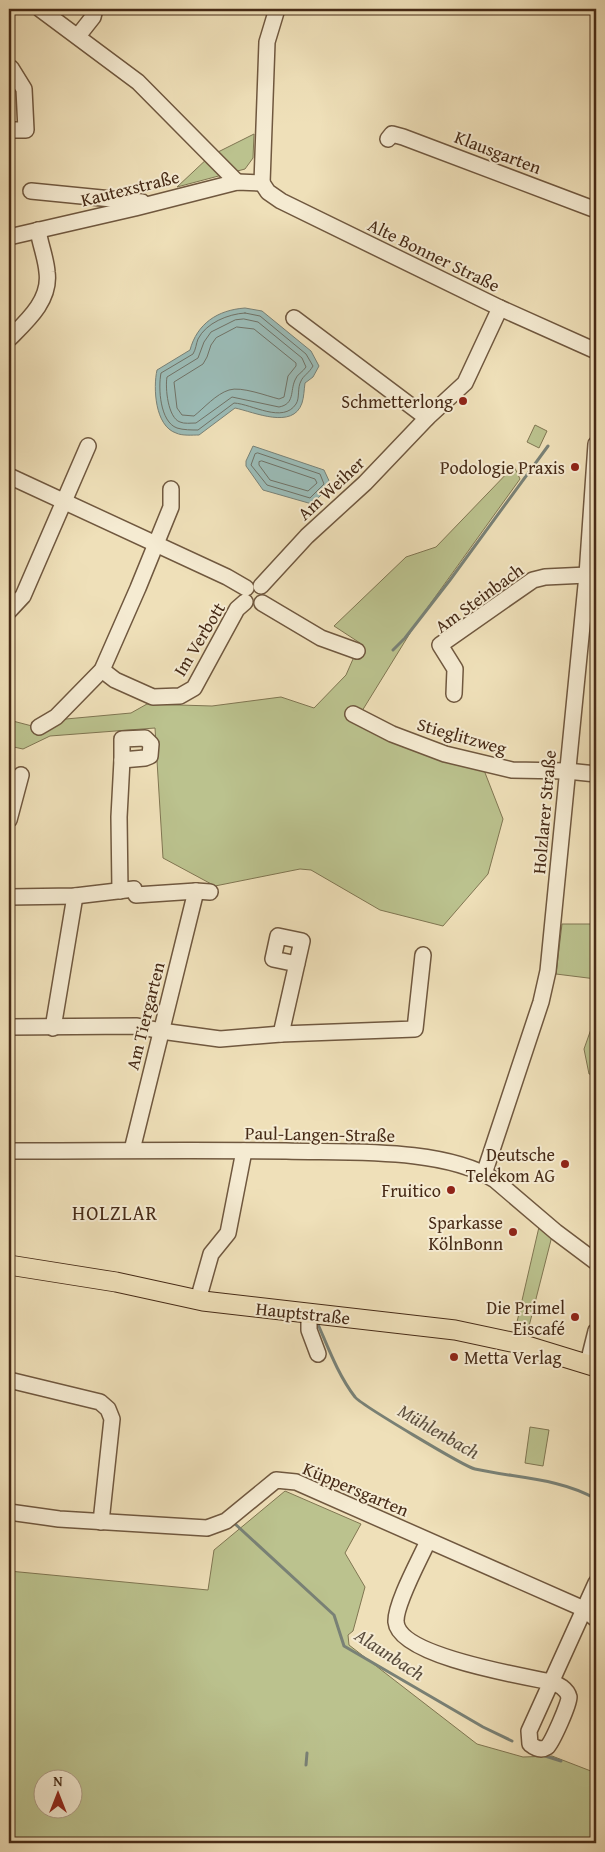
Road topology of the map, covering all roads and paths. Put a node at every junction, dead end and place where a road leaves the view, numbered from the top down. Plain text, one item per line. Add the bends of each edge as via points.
1 (40, 9) edge
2 (95, 9) edge
3 (277, 9) edge
4 (78, 36) junction
5 (11, 68) dead end
6 (9, 130) edge
7 (388, 138) dead end
8 (237, 182) junction
9 (262, 183) junction
10 (31, 191) dead end
11 (152, 203) junction
12 (596, 210) edge
13 (38, 230) junction
14 (9, 237) edge
15 (500, 308) junction
16 (294, 318) dead end
17 (9, 339) edge
18 (596, 351) edge
19 (427, 418) junction
20 (596, 444) edge
21 (88, 446) dead end
22 (9, 476) edge
23 (171, 489) dead end
24 (64, 502) junction
25 (156, 544) junction
26 (586, 575) junction
27 (251, 592) junction
28 (9, 611) edge
29 (357, 651) dead end
30 (102, 670) junction
31 (454, 694) dead end
32 (353, 714) dead end
33 (39, 727) dead end
34 (122, 760) dead end
35 (567, 771) junction
36 (596, 774) edge
37 (21, 775) dead end
38 (9, 820) edge
39 (120, 891) junction
40 (75, 896) junction
41 (9, 897) edge
42 (423, 955) dead end
43 (297, 964) dead end
44 (9, 1027) edge
45 (53, 1028) junction
46 (160, 1031) junction
47 (281, 1034) junction
48 (132, 1150) junction
49 (244, 1150) junction
50 (9, 1151) edge
51 (484, 1174) junction
52 (596, 1262) edge
53 (9, 1265) edge
54 (198, 1300) junction
55 (309, 1314) junction
56 (596, 1331) edge
57 (318, 1354) dead end
58 (592, 1365) edge
59 (9, 1380) edge
60 (9, 1512) edge
61 (101, 1522) junction
62 (428, 1541) junction
63 (596, 1583) edge
64 (584, 1609) junction
65 (596, 1619) edge

1 - 4 street
2 - 4 street via 93,17
3 - 9 street via 267,42
4 - 8 street via 138,82
5 - 6 street via 24,89 26,130
7 - 12 street, Klausgarten via 392,134 403,137
8 - 9 street, Kautexstraße
8 - 11 street, Kautexstraße
9 - 15 street, Alte Bonner Straße via 281,201
10 - 11 street
11 - 13 street, Kautexstraße
13 - 14 street, Kautexstraße
13 - 17 street via 48,288 34,314
15 - 18 street, Alte Bonner Straße
15 - 19 street, Am Weiher via 465,383
16 - 19 street
19 - 27 street, Am Weiher via 365,483
20 - 26 street, Holzlarer Straße
21 - 24 street
22 - 24 street
23 - 25 street via 171,507
24 - 25 street
24 - 28 street via 23,596
25 - 27 street
25 - 30 street
26 - 31 street, Am Steinbach via 533,580 440,645 455,669
26 - 35 street, Holzlarer Straße
27 - 29 street via 254,606 262,603 321,638
27 - 30 street, Im Verbott via 237,609 194,688 180,696 153,697 114,680
30 - 33 street via 56,718
32 - 35 street, Stieglitzweg via 392,734 445,754 512,770
34 - 39 street
35 - 36 street, Stieglitzweg
35 - 51 street, Holzlarer Straße via 548,971
37 - 38 street
39 - 40 street
39 - 46 street, Am Tiergarten via 134,889 136,895 199,892
40 - 41 street
40 - 45 street
42 - 47 street via 415,1029
43 - 47 street
44 - 45 street
45 - 46 street via 137,1026
46 - 47 street via 220,1039
46 - 48 street, Am Tiergarten
48 - 49 street, Paul-Langen-Straße
48 - 50 street, Paul-Langen-Straße
49 - 51 street, Paul-Langen-Straße via 406,1155 443,1161
49 - 54 street via 228,1233 211,1254
51 - 52 street, Paul-Langen-Straße
53 - 54 main road, Hauptstraße via 116,1282
54 - 55 main road, Hauptstraße
55 - 57 street via 308,1330
55 - 58 main road, Hauptstraße via 455,1330 521,1344
56 - 58 street
59 - 61 street via 100,1402 108,1409 112,1419
60 - 61 street, Küppersgarten
61 - 62 street, Küppersgarten via 207,1528 226,1521 276,1480 285,1480 307,1486
62 - 64 street, Küppersgarten
62 - 64 street via 398,1608 396,1623 409,1641 444,1657 551,1682
63 - 64 street
64 - 65 street, Küppersgarten

